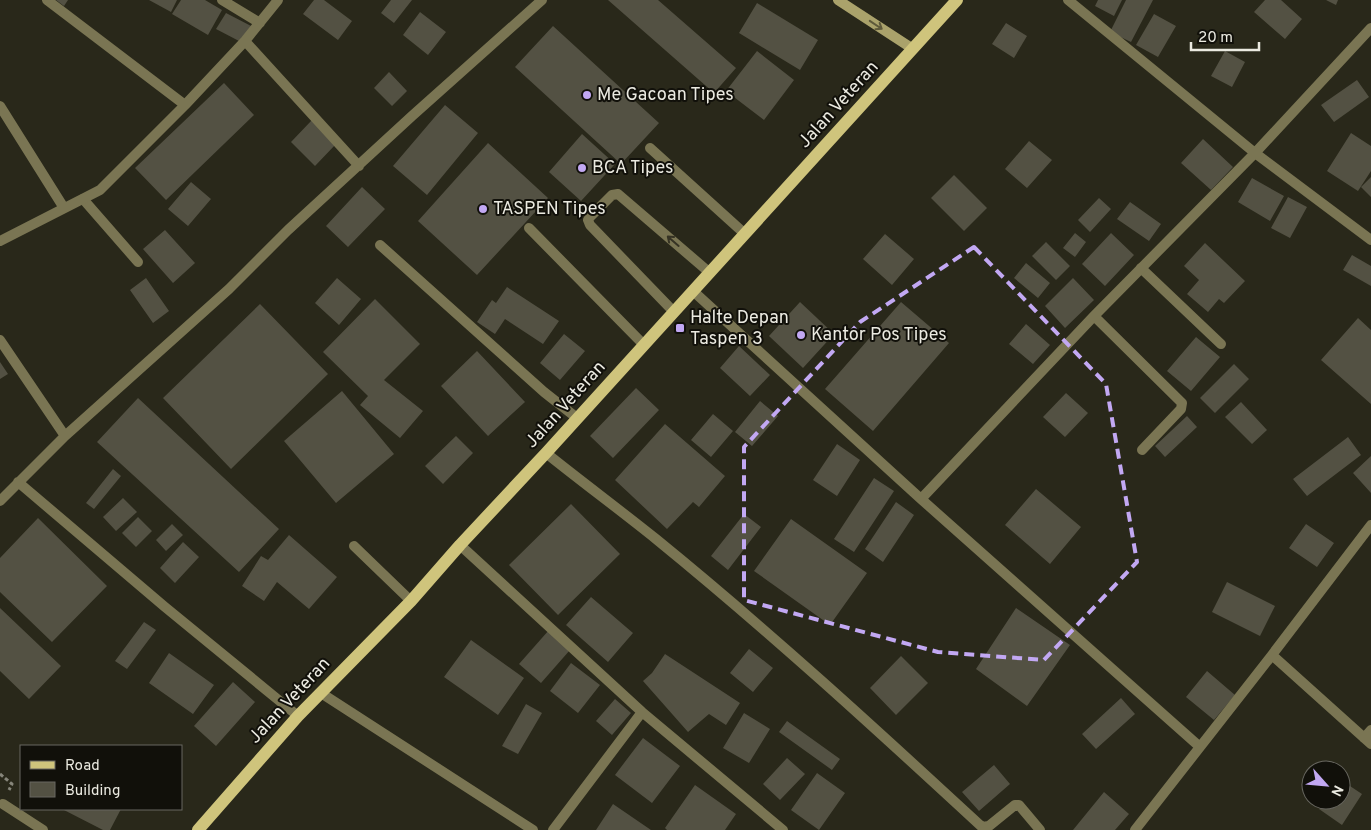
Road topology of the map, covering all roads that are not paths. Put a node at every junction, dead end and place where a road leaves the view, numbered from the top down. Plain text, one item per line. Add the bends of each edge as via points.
1 (48, 0) edge
2 (222, 0) edge
3 (278, 0) edge
4 (542, 0) edge
5 (838, 0) edge
6 (957, 0) edge
7 (1068, 0) edge
8 (260, 24) junction
9 (1371, 28) edge
10 (245, 41) junction
11 (913, 49) junction
12 (185, 105) junction
13 (0, 106) edge
14 (650, 148) dead end
15 (1255, 153) junction
16 (359, 166) junction
17 (83, 199) junction
18 (64, 208) junction
19 (529, 228) dead end
20 (745, 234) junction
21 (1371, 240) edge
22 (0, 241) edge
23 (380, 244) dead end
24 (138, 262) dead end
25 (1141, 268) junction
26 (710, 273) junction
27 (693, 291) junction
28 (674, 312) junction
29 (1094, 316) junction
30 (0, 340) edge
31 (1221, 344) dead end
32 (644, 345) junction
33 (577, 418) junction
34 (65, 436) junction
35 (1142, 450) dead end
36 (546, 453) junction
37 (18, 482) junction
38 (921, 499) junction
39 (0, 501) edge
40 (1371, 525) edge
41 (460, 545) junction
42 (354, 546) dead end
43 (411, 601) junction
44 (1272, 655) junction
45 (321, 693) junction
46 (642, 712) junction
47 (298, 716) junction
48 (1369, 738) edge
49 (1200, 747) junction
50 (3, 804) dead end
51 (43, 830) edge
52 (198, 830) edge
53 (533, 830) edge
54 (553, 830) edge
55 (783, 830) edge
56 (1040, 830) edge
57 (1135, 830) edge

1 - 12 street
2 - 8 street
3 - 8 street
4 - 16 street
5 -> 11 street
6 - 11 main road, Jalan Veteran
7 - 15 street
8 - 10 street
9 - 15 street
10 - 12 street
10 - 16 street
11 - 20 main road, Jalan Veteran
12 - 17 street via 100,190
13 - 18 street
14 - 20 street
15 - 21 street
15 - 25 street
16 - 34 street
17 - 18 street
17 - 24 street
18 - 22 street
19 - 32 street
20 - 26 main road, Jalan Veteran
23 - 33 street
25 - 29 street
25 - 31 street
26 - 27 main road, Jalan Veteran
26 -> 28 street via 618,194 612,195 590,217 590,225
27 - 28 main road, Jalan Veteran
27 - 38 street
28 - 32 main road, Jalan Veteran
29 - 35 street via 1182,403 1181,409
29 - 38 street
30 - 34 street
32 - 33 main road, Jalan Veteran
33 - 36 main road, Jalan Veteran
34 - 37 street
36 - 41 main road, Jalan Veteran
36 - 56 street via 656,539 754,623 870,723 982,827 989,826 1019,805
37 - 39 street
37 - 47 street
38 - 49 street
40 - 44 street
41 - 43 main road, Jalan Veteran
41 - 46 street
42 - 43 street
43 - 45 main road, Jalan Veteran
44 - 48 street
44 - 49 street
45 - 47 main road, Jalan Veteran
45 - 53 street
46 - 54 street
46 - 55 street
47 - 52 main road, Jalan Veteran
49 - 57 street
50 - 51 street

